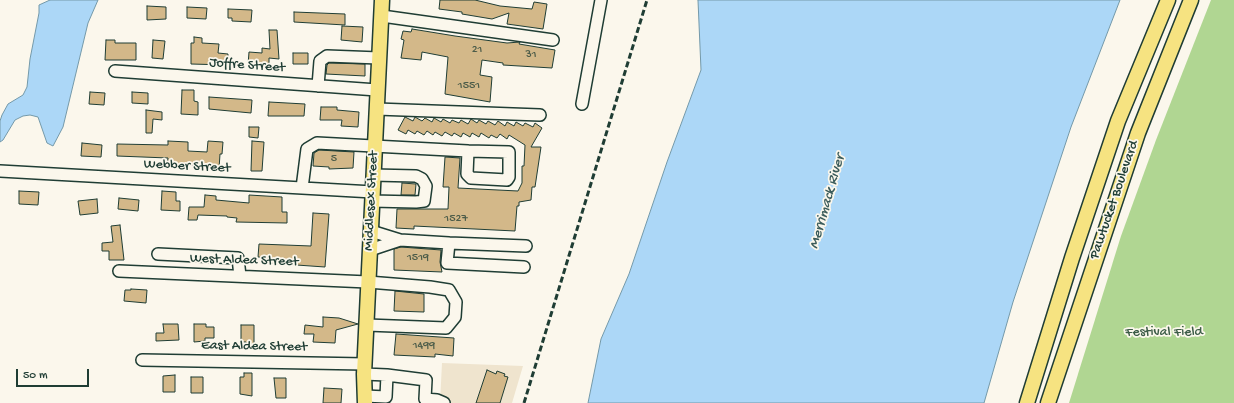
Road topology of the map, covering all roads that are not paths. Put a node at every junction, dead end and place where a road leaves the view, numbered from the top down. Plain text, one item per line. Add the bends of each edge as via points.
1 (382, 0) edge
2 (602, 0) edge
3 (1168, 0) edge
4 (1191, 0) edge
5 (382, 16) junction
6 (553, 40) dead end
7 (379, 58) junction
8 (115, 72) dead end
9 (318, 86) junction
10 (377, 90) junction
11 (582, 104) dead end
12 (376, 109) junction
13 (540, 115) dead end
14 (375, 147) junction
15 (468, 151) dead end
16 (0, 171) edge
17 (374, 175) junction
18 (302, 188) junction
19 (372, 196) junction
20 (371, 231) junction
21 (400, 240) junction
22 (449, 243) junction
23 (526, 246) dead end
24 (370, 250) junction
25 (158, 254) dead end
26 (524, 267) dead end
27 (119, 271) dead end
28 (240, 276) junction
29 (368, 282) junction
30 (366, 325) junction
31 (142, 360) dead end
32 (364, 369) junction
33 (387, 376) junction
34 (365, 400) edge
35 (444, 403) edge
36 (1026, 403) edge
37 (1048, 403) edge

1 - 5 main road, Middlesex Street
2 - 11 street
3 - 36 main road, Pawtucket Boulevard via 1118,121
4 - 37 main road, Pawtucket Boulevard via 1138,133
5 - 6 street
5 - 7 main road, Middlesex Street
7 - 9 street via 327,56 320,61
7 - 10 main road, Middlesex Street
8 - 9 street, Joffre Street
9 - 10 street, Joffre Street
10 - 12 main road, Middlesex Street
12 - 13 street
12 - 14 main road, Middlesex Street
14 - 15 street
14 - 17 main road, Middlesex Street
14 - 18 street via 317,143 307,149
16 - 18 street, Webber Street
17 - 19 main road, Middlesex Street
17 - 19 street, Webber Street via 416,176 422,179 426,186 424,200 416,202
18 - 19 street, Webber Street
19 - 20 main road, Middlesex Street
20 - 21 street
20 - 24 main road, Middlesex Street
21 - 22 street
21 - 24 street
22 - 23 street
22 - 26 street via 447,263
24 - 29 main road, Middlesex Street
25 - 28 street via 238,258
27 - 28 street, West Aldea Street
28 - 29 street, West Aldea Street
29 - 30 main road, Middlesex Street
29 - 30 street, West Aldea Street via 449,290 456,302 455,318 446,328
30 - 32 main road, Middlesex Street
31 - 32 street, East Aldea Street
32 - 33 street, East Aldea Street
32 - 34 main road, Middlesex Street
33 - 34 street via 386,397
33 - 35 street, East Aldea Street via 426,380 425,399

